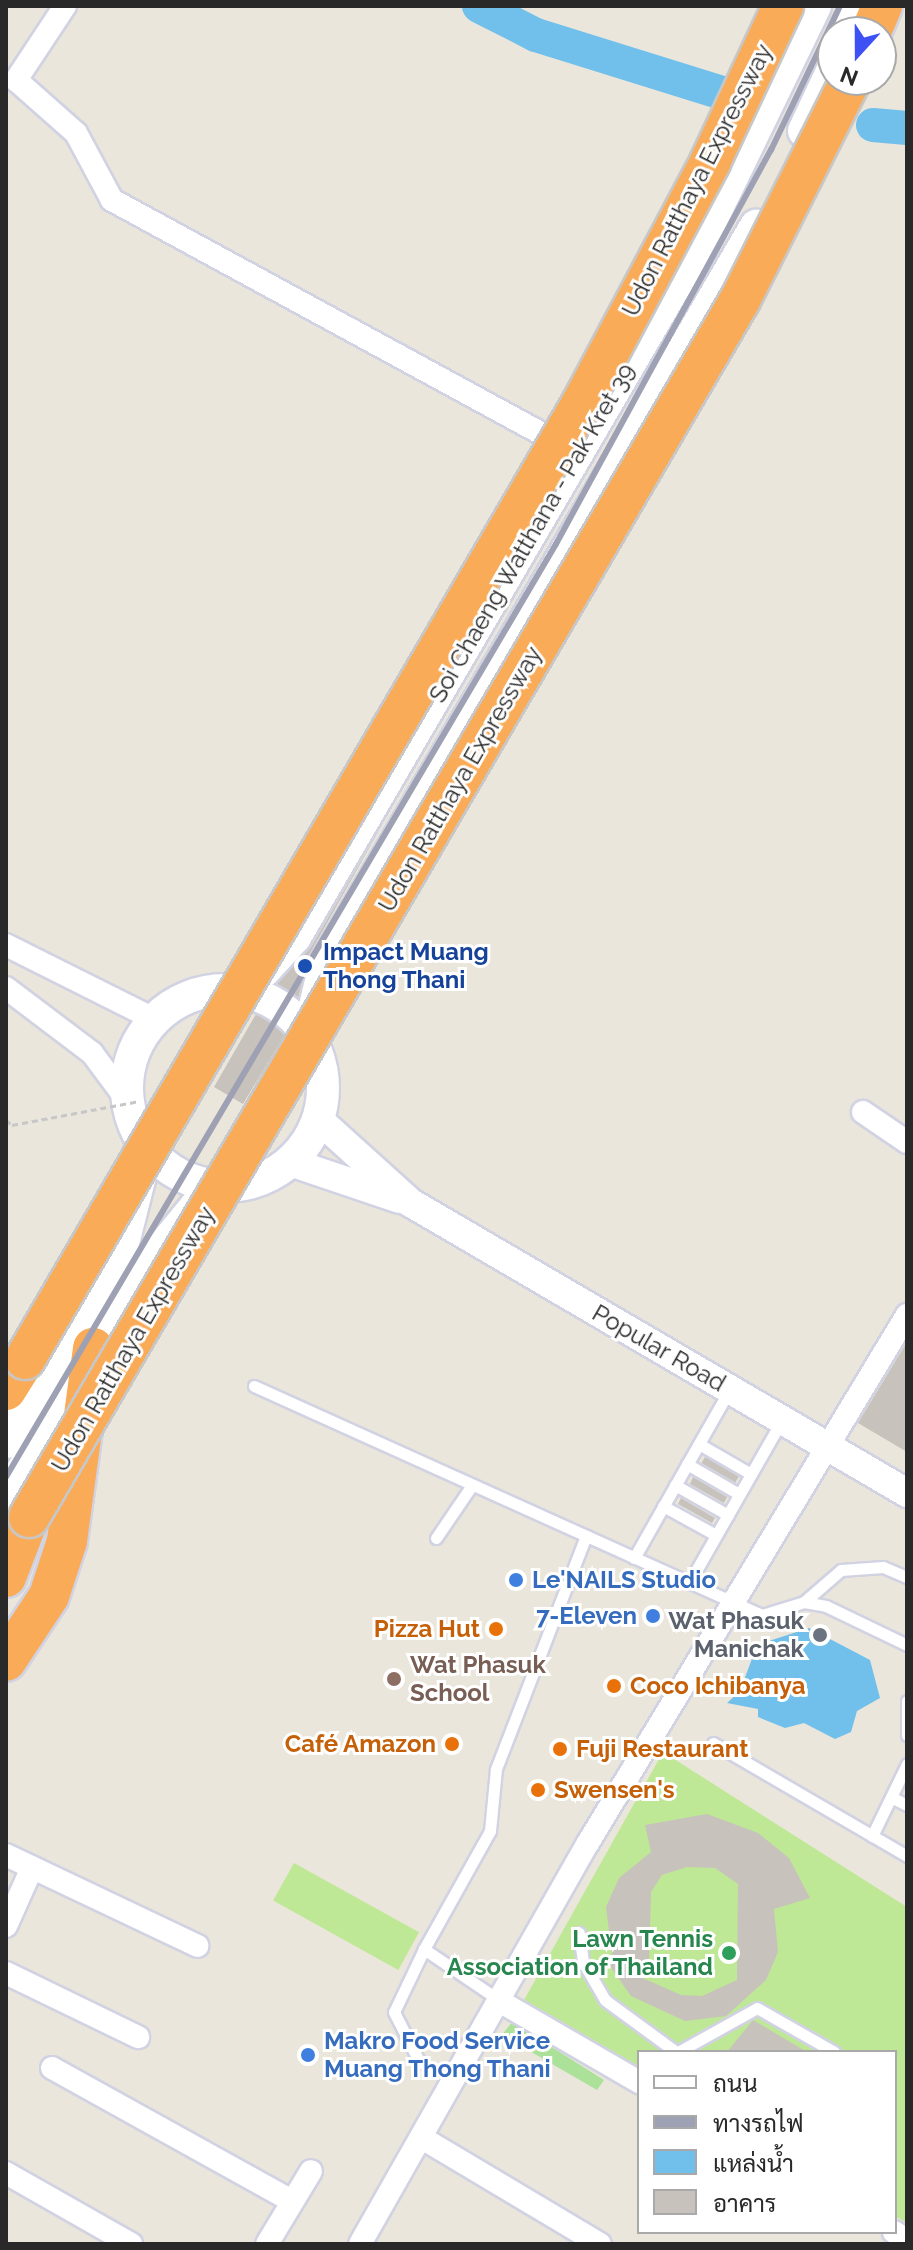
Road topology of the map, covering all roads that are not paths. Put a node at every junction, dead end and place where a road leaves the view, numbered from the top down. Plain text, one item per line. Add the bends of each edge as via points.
1 (65, 6) edge
2 (783, 6) edge
3 (815, 6) edge
4 (820, 96) edge
5 (842, 96) edge
6 (559, 443) junction
7 (6, 945) edge
8 (6, 988) edge
9 (234, 990) junction
10 (154, 1019) junction
11 (308, 1035) junction
12 (139, 1099) junction
13 (863, 1112) dead end
14 (318, 1119) junction
15 (907, 1142) edge
16 (146, 1147) junction
17 (290, 1162) junction
18 (215, 1186) junction
19 (411, 1203) junction
20 (907, 1315) edge
21 (93, 1348) junction
22 (254, 1386) dead end
23 (730, 1389) junction
24 (6, 1390) edge
25 (782, 1420) junction
26 (6, 1442) edge
27 (699, 1444) junction
28 (826, 1446) junction
29 (687, 1464) junction
30 (751, 1474) junction
31 (472, 1485) junction
32 (675, 1485) junction
33 (907, 1493) edge
34 (739, 1494) junction
35 (663, 1506) junction
36 (17, 1507) edge
37 (728, 1515) junction
38 (716, 1535) junction
39 (586, 1536) junction
40 (436, 1538) dead end
41 (6, 1553) edge
42 (634, 1558) junction
43 (6, 1577) edge
44 (907, 1577) edge
45 (689, 1583) junction
46 (735, 1602) junction
47 (804, 1602) junction
48 (907, 1645) edge
49 (6, 1661) edge
50 (907, 1701) edge
51 (907, 1735) edge
52 (713, 1743) dead end
53 (907, 1764) edge
54 (891, 1797) junction
55 (907, 1805) edge
56 (872, 1836) junction
57 (6, 1855) edge
58 (907, 1856) edge
59 (32, 1868) junction
60 (6, 1926) edge
61 (579, 1933) dead end
62 (198, 1946) dead end
63 (424, 1949) junction
64 (6, 1973) edge
65 (501, 2002) junction
66 (138, 2037) dead end
67 (674, 2050) edge
68 (681, 2050) edge
69 (830, 2050) edge
70 (420, 2063) dead end
71 (52, 2068) dead end
72 (637, 2081) edge
73 (422, 2138) junction
74 (311, 2171) dead end
75 (6, 2173) edge
76 (292, 2201) junction
77 (131, 2244) edge
78 (267, 2244) edge
79 (360, 2244) edge
80 (600, 2244) edge

1 - 6 street via 16,80 76,133 112,200
2 - 6 highway, Udon Ratthaya Expressway, bridge via 710,162
3 - 9 main road, Soi Chaeng Watthana - Pak Kret 39 via 701,241 387,781 287,947
4 - 11 main road, Soi Chaeng Watthana - Pak Kret 39 via 749,242 325,965
5 - 36 highway, Udon Ratthaya Expressway, bridge via 740,300
6 - 24 highway, Udon Ratthaya Expressway, bridge
7 - 10 street
8 - 12 street via 92,1053
9 - 10 main road, Soi Chaeng Watthana - Pak Kret 39 via 190,995
9 - 11 main road, Soi Chaeng Watthana - Pak Kret 39 via 288,1012
10 - 12 main road, Soi Chaeng Watthana - Pak Kret 39 via 127,1070
11 - 14 main road, Soi Chaeng Watthana - Pak Kret 39 via 324,1090
12 - 16 main road, Soi Chaeng Watthana - Pak Kret 39
13 - 15 street
14 - 17 main road, Soi Chaeng Watthana - Pak Kret 39
14 - 19 street
16 - 18 main road, Soi Chaeng Watthana - Pak Kret 39 via 176,1173
16 - 26 main road via 120,1255
17 - 18 main road, Soi Chaeng Watthana - Pak Kret 39 via 255,1182
17 - 19 street
18 - 21 main road via 154,1254
19 - 23 street, Popular Road
20 - 28 street
21 - 36 main road
21 - 49 highway via 67,1541 27,1639
22 - 31 lane
23 - 25 street, Popular Road
23 - 27 lane
25 - 28 street, Popular Road
25 - 30 lane
27 - 29 lane
27 - 30 lane
28 - 33 street, Popular Road
28 - 46 street
29 - 32 lane
29 - 34 lane
30 - 34 lane
31 - 39 lane
31 - 40 lane
32 - 35 lane
32 - 37 lane
34 - 37 lane
35 - 38 lane
35 - 42 lane
36 - 41 highway, Udon Ratthaya Expressway
36 - 43 highway
37 - 38 lane
38 - 45 lane
39 - 42 lane
39 - 63 lane via 496,1769 490,1831
42 - 45 lane
44 - 47 lane via 883,1567 841,1570
45 - 46 lane
46 - 47 lane via 762,1615
46 - 65 street
47 - 48 lane
50 - 51 lane
52 - 56 lane
53 - 54 lane
54 - 55 lane
54 - 56 lane
56 - 58 lane
57 - 59 street
59 - 60 street
59 - 62 street
61 - 67 lane via 599,1993
63 - 65 lane
63 - 70 lane via 394,2012
64 - 66 street
65 - 72 street
65 - 73 street
68 - 69 lane via 757,2008
71 - 76 street
73 - 79 street
73 - 80 street
74 - 76 street
75 - 77 street
76 - 78 street

